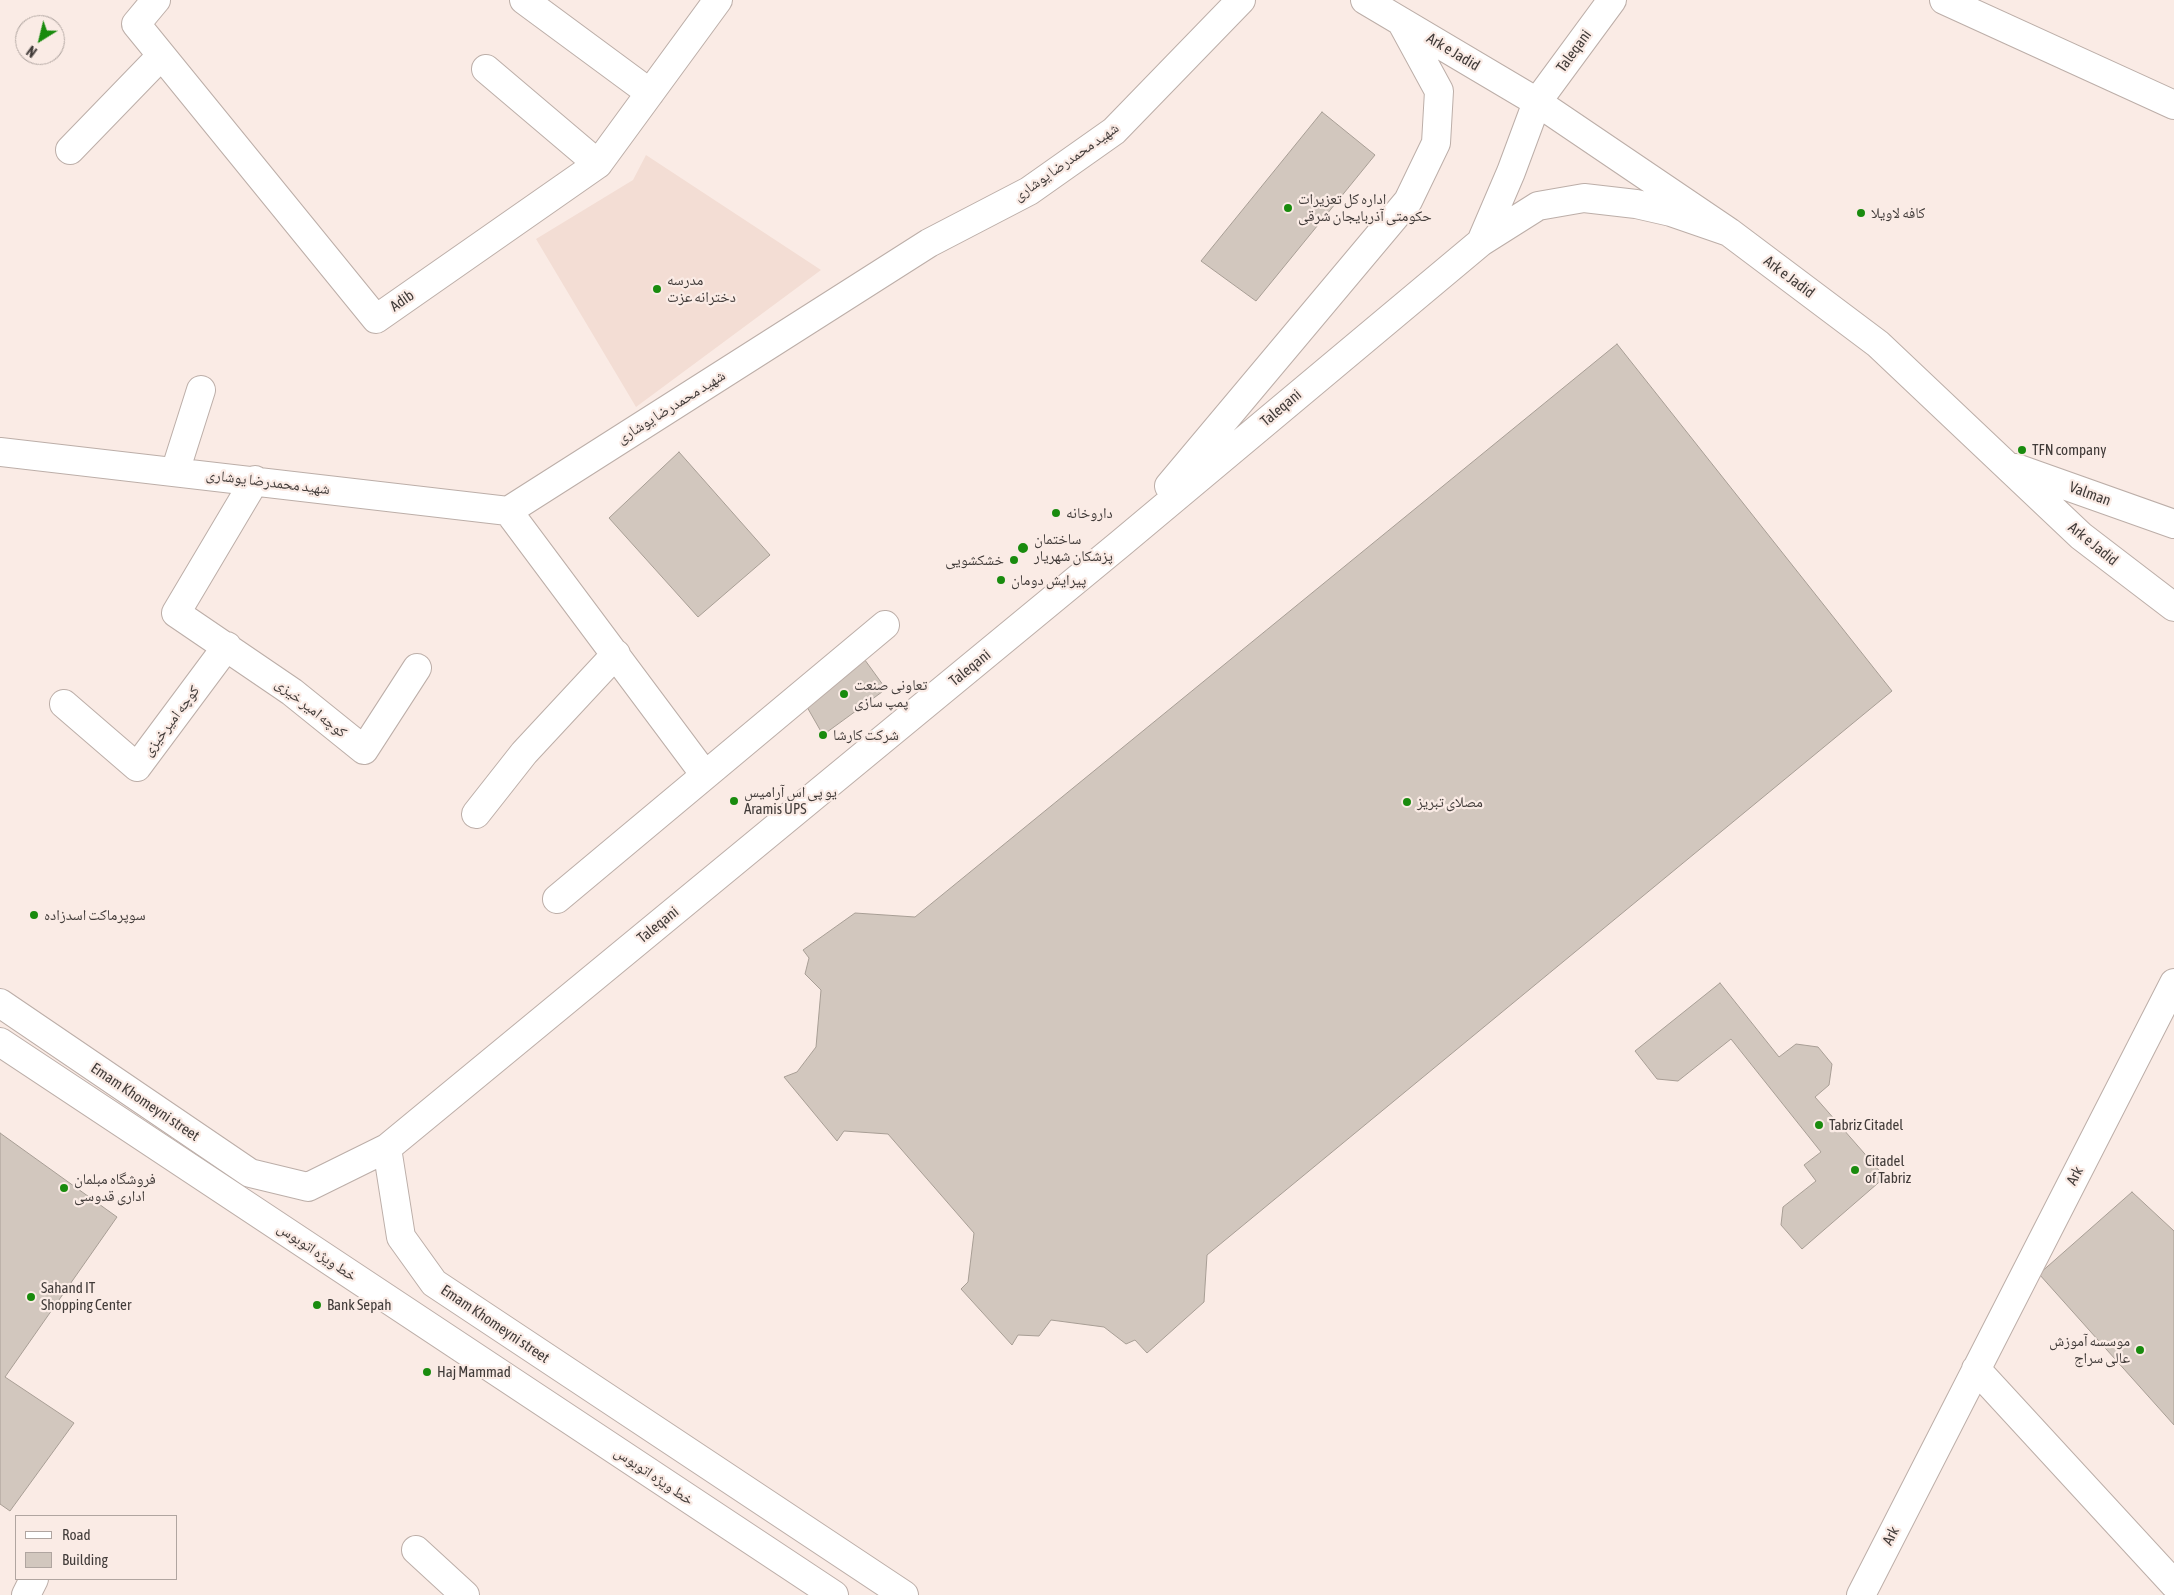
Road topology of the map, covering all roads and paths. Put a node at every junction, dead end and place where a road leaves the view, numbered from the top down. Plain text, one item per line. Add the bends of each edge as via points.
1 (156, 0) edge
2 (524, 0) edge
3 (718, 0) edge
4 (1241, 0) edge
5 (1364, 0) edge
6 (1612, 0) edge
7 (1944, 0) edge
8 (1402, 23) junction
9 (162, 56) junction
10 (486, 69) dead end
11 (650, 93) junction
12 (1537, 102) junction
13 (2174, 105) edge
14 (70, 150) dead end
15 (598, 164) junction
16 (1729, 232) junction
17 (1481, 242) junction
18 (201, 390) dead end
19 (0, 452) edge
20 (2005, 464) junction
21 (175, 472) junction
22 (255, 480) junction
23 (508, 511) junction
24 (2174, 524) edge
25 (1120, 544) junction
26 (2174, 607) edge
27 (885, 625) dead end
28 (227, 646) junction
29 (616, 654) junction
30 (417, 668) dead end
31 (64, 704) dead end
32 (705, 775) junction
33 (476, 814) dead end
34 (558, 899) dead end
35 (2174, 983) edge
36 (0, 1003) edge
37 (0, 1042) edge
38 (387, 1148) junction
39 (1976, 1370) junction
40 (416, 1550) dead end
41 (34, 1580) edge
42 (2174, 1584) edge
43 (26, 1595) edge
44 (465, 1595) edge
45 (834, 1595) edge
46 (904, 1595) edge
47 (1861, 1595) edge

1 - 9 street, Adib via 136,24
2 - 11 street
3 - 11 street, Adib
4 - 23 street, شهید محمدرضا یوشاری via 1114,131 1029,191 930,243
5 - 8 street, Ark e Jadid
6 - 12 street, Taleqani
7 - 13 street
8 - 12 street, Ark e Jadid
8 - 25 street via 1439,91 1436,143 1408,201
9 - 14 street
9 - 15 street, Adib via 376,318
10 - 15 street
11 - 15 street, Adib
12 - 16 street, Ark e Jadid
12 - 17 street, Taleqani
16 - 17 street, Taleqani via 1671,212 1584,198 1538,206
16 - 20 street, Ark e Jadid via 1878,344
17 - 25 street, Taleqani
18 - 21 street
19 - 21 street, شهید محمدرضا یوشاری
20 - 24 street, Valman
20 - 26 street, Ark e Jadid via 2081,536
21 - 22 street, شهید محمدرضا یوشاری
22 - 23 street, شهید محمدرضا یوشاری
22 - 28 street, کوچه امیر خیزی via 176,613
23 - 29 street
25 - 38 street, Taleqani
27 - 32 street
28 - 30 street, کوچه امیر خیزی via 292,692 364,750
28 - 31 street, کوچه امیرخیزی via 137,767
29 - 32 street
29 - 33 street via 524,753
32 - 34 street
35 - 39 street, Ark
36 - 38 street, Emam Khomeyni street via 250,1173 308,1187
37 - 45 street, خط ویژه اتوبوس
38 - 46 street, Emam Khomeyni street via 400,1237 434,1283
39 - 42 street
39 - 47 street, Ark
40 - 44 street
41 - 43 street

